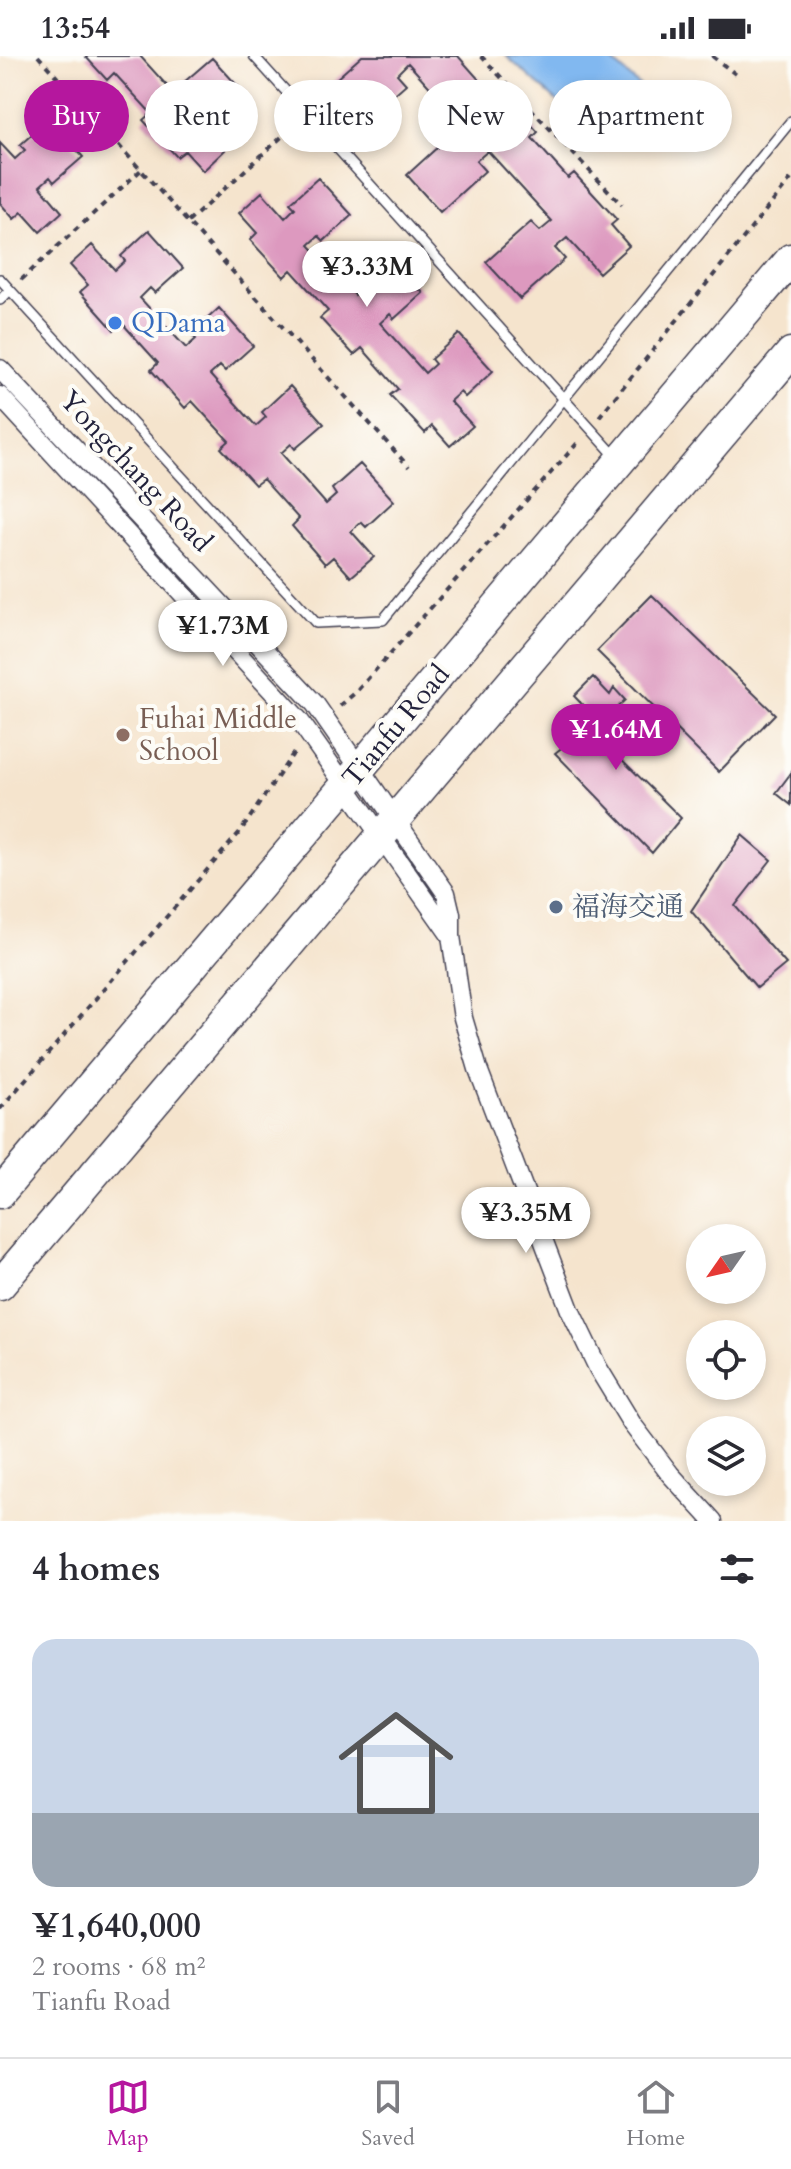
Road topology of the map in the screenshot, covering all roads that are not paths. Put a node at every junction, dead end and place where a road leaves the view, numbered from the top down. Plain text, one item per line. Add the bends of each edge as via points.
1 (254, 56) edge
2 (791, 121) edge
3 (791, 259) edge
4 (0, 279) edge
5 (10, 290) junction
6 (0, 300) edge
7 (791, 353) edge
8 (0, 369) edge
9 (0, 396) edge
10 (563, 397) junction
11 (620, 461) junction
12 (352, 777) junction
13 (388, 828) junction
14 (0, 1193) edge
15 (0, 1285) edge
16 (713, 1521) edge

1 - 10 lane
2 - 10 lane
3 - 11 main road, Tianfu Road
4 - 5 lane
5 - 6 lane
5 - 10 lane via 316,623 383,620
7 - 13 main road
8 - 12 street, Yongchang Road via 315,704
9 - 12 street, Yongchang Road
10 - 11 lane
11 - 12 main road, Tianfu Road
12 - 13 street, Yongchang Road
12 - 14 main road, Tianfu Road
13 - 15 main road
13 - 16 street, Yongchang Road via 451,936 463,1018 478,1069 570,1310 632,1424

